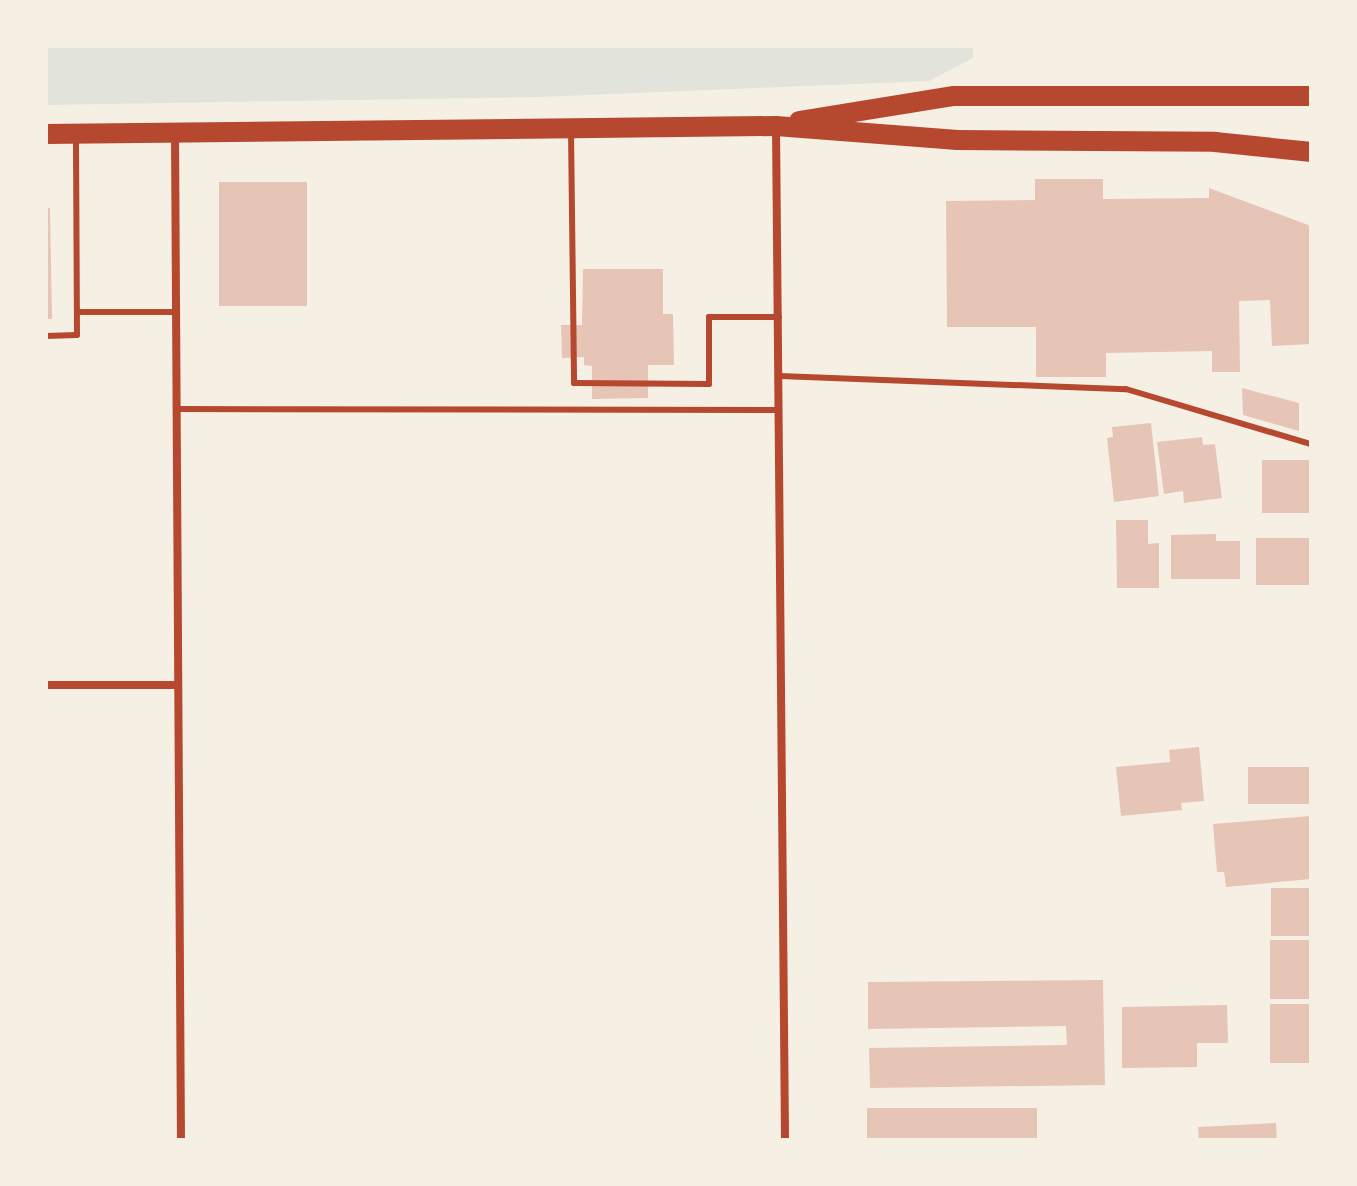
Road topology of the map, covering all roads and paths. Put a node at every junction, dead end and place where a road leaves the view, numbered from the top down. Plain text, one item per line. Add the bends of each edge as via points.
1 (1311, 96) edge
2 (776, 126) junction
3 (570, 128) junction
4 (175, 133) junction
5 (46, 134) edge
6 (76, 134) junction
7 (1311, 152) edge
8 (77, 312) junction
9 (176, 312) junction
10 (779, 317) junction
11 (46, 336) edge
12 (780, 376) junction
13 (176, 409) junction
14 (779, 410) junction
15 (1311, 444) edge
16 (46, 685) edge
17 (177, 685) junction
18 (181, 1140) edge
19 (785, 1140) edge

1 - 2 main road via 954,96
2 - 3 main road
2 - 7 main road via 957,140 1215,142
2 - 10 street
3 - 4 main road
3 - 10 lane via 574,383 709,384 709,317
4 - 6 main road
4 - 9 street
5 - 6 main road
6 - 8 lane
8 - 9 lane
8 - 11 lane via 77,335
9 - 13 street
10 - 12 street
12 - 14 street
12 - 15 lane via 1126,389
13 - 14 lane
13 - 17 street
14 - 19 street
16 - 17 street
17 - 18 street

